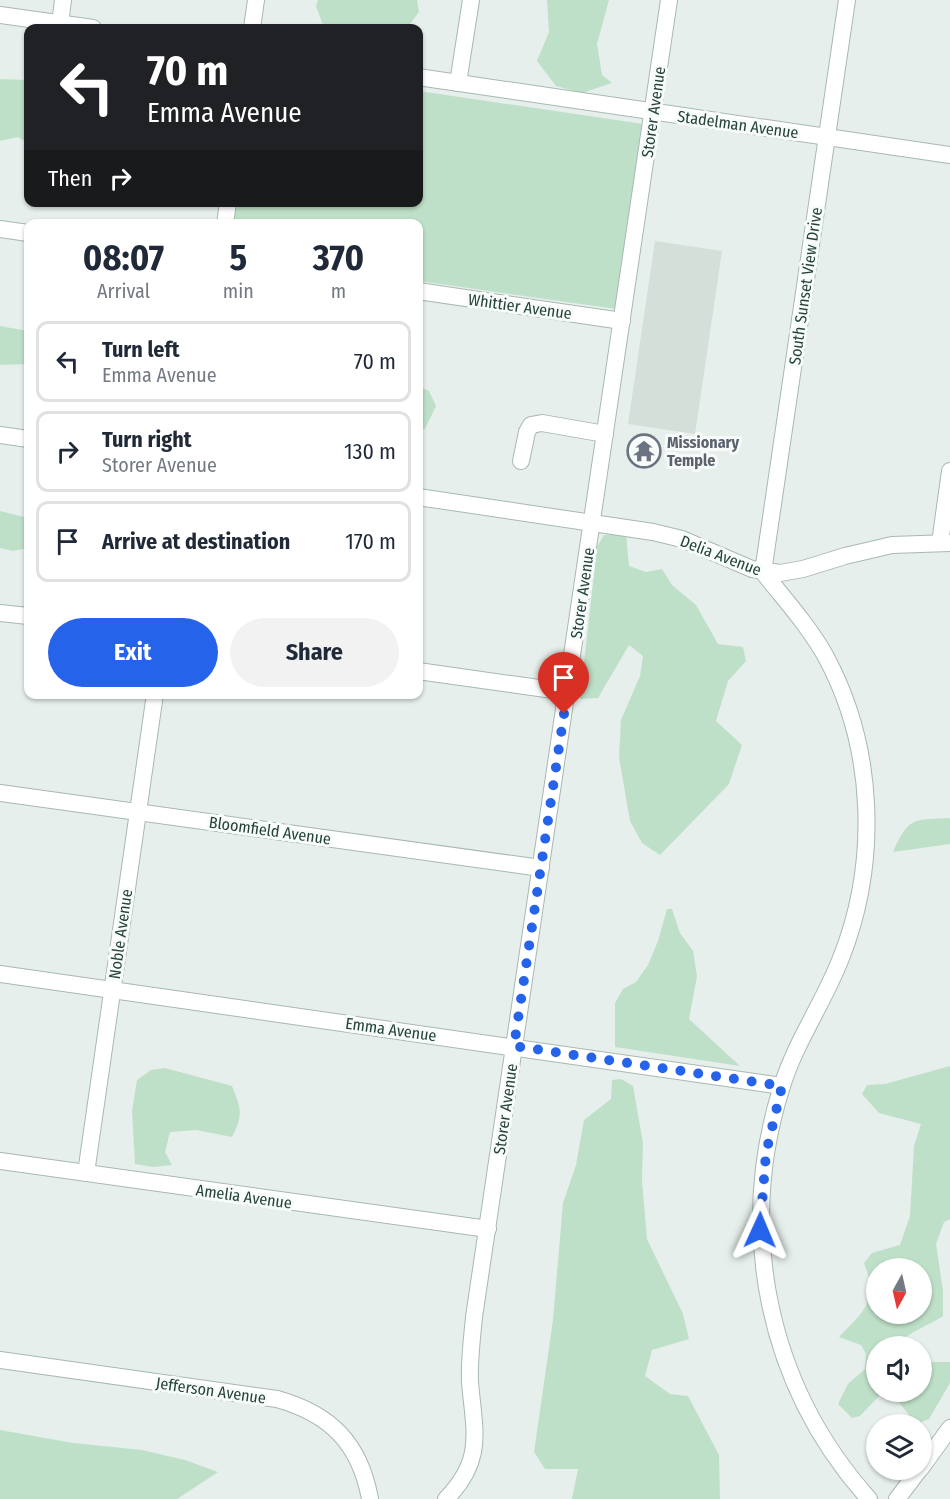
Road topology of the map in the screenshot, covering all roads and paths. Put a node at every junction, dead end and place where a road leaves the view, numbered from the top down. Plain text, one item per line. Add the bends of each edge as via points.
1 (63, 0) edge
2 (256, 0) edge
3 (471, 0) edge
4 (669, 0) edge
5 (846, 0) edge
6 (0, 15) edge
7 (60, 24) joint
8 (253, 24) edge
9 (423, 78) edge
10 (458, 83) junction
11 (652, 112) junction
12 (826, 137) junction
13 (950, 155) edge
14 (0, 229) edge
15 (24, 232) edge
16 (423, 292) edge
17 (622, 321) junction
18 (605, 434) junction
19 (0, 435) edge
20 (24, 438) edge
21 (521, 461) dead end
22 (950, 471) edge
23 (423, 498) edge
24 (592, 522) junction
25 (945, 543) edge
26 (763, 572) junction
27 (0, 613) edge
28 (24, 616) edge
29 (423, 671) edge
30 (567, 692) junction
31 (154, 699) edge
32 (0, 793) edge
33 (138, 812) junction
34 (541, 868) junction
35 (0, 974) edge
36 (112, 990) junction
37 (514, 1046) junction
38 (782, 1086) junction
39 (0, 1161) edge
40 (86, 1173) junction
41 (488, 1229) junction
42 (0, 1360) edge
43 (950, 1428) edge
44 (932, 1453) edge
45 (912, 1480) edge
46 (370, 1499) edge
47 (446, 1499) edge
48 (869, 1499) edge
49 (897, 1499) edge

1 - 7 street
2 - 8 street
3 - 10 street
4 - 11 street, Storer Avenue
5 - 12 street, South Sunset View Drive
6 - 7 street
9 - 10 street, Stadelman Avenue
10 - 11 street, Stadelman Avenue
11 - 12 street, Stadelman Avenue
11 - 17 street, Storer Avenue
12 - 13 street, Stadelman Avenue
12 - 26 street, South Sunset View Drive
14 - 15 street
16 - 17 street, Whittier Avenue
17 - 18 street, Storer Avenue
18 - 21 street via 542,423 531,425
18 - 24 street, Storer Avenue
19 - 20 street
22 - 25 street
23 - 24 street, Delia Avenue
24 - 26 street, Delia Avenue via 682,539
24 - 30 street, Storer Avenue
25 - 26 street, Delia Avenue via 892,545 803,570
26 - 38 street via 815,639 838,682 856,735 867,810 865,863 855,921 831,983
27 - 28 street
29 - 30 street
30 - 34 street, Storer Avenue
31 - 33 street, Noble Avenue
32 - 33 street, Bloomfield Avenue
33 - 34 street, Bloomfield Avenue
33 - 36 street, Noble Avenue
34 - 37 street, Storer Avenue
35 - 36 street, Emma Avenue
36 - 37 street, Emma Avenue
36 - 40 street, Noble Avenue
37 - 38 street, Emma Avenue
37 - 41 street, Storer Avenue
38 - 48 street via 770,1131 761,1195 762,1262 772,1317 789,1367 813,1418 840,1464
39 - 40 street, Amelia Avenue
40 - 41 street, Amelia Avenue
41 - 47 street, Storer Avenue via 470,1353 475,1444 466,1471
42 - 46 street, Jefferson Avenue via 295,1404 320,1416 345,1438 362,1467
43 - 44 street
45 - 49 street

